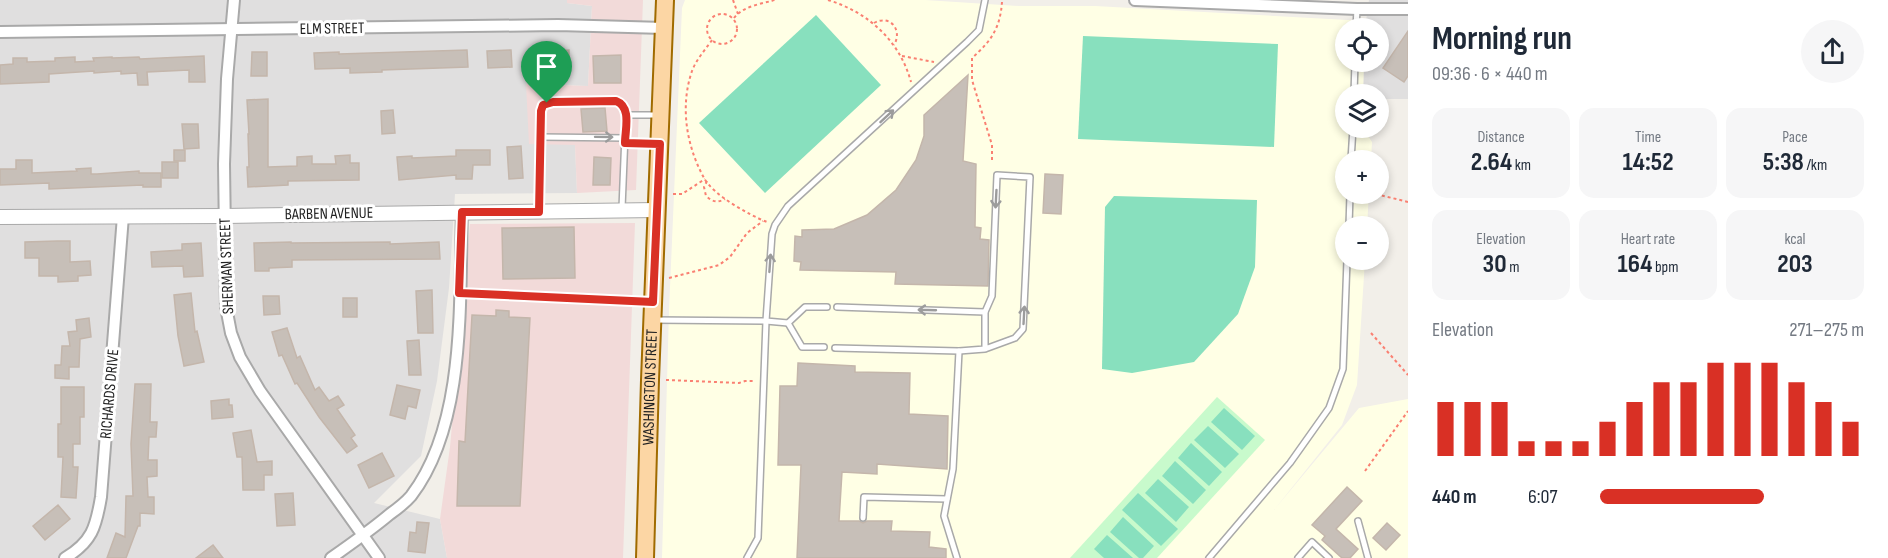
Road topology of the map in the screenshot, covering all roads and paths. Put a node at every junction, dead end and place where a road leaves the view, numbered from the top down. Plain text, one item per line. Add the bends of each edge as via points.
1 (234, 0) edge
2 (666, 0) edge
3 (733, 0) edge
4 (775, 0) edge
5 (828, 0) edge
6 (985, 0) edge
7 (1135, 0) edge
8 (1002, 3) dead end
9 (1357, 5) edge
10 (1408, 9) edge
11 (738, 14) junction
12 (734, 18) junction
13 (874, 23) junction
14 (664, 28) junction
15 (231, 30) junction
16 (0, 32) edge
17 (712, 40) junction
18 (894, 45) junction
19 (902, 56) junction
20 (945, 62) junction
21 (914, 91) junction
22 (626, 115) junction
23 (661, 115) junction
24 (541, 136) junction
25 (625, 140) junction
26 (660, 144) junction
27 (992, 160) dead end
28 (706, 180) junction
29 (674, 194) dead end
30 (1389, 197) edge
31 (726, 199) junction
32 (1408, 202) edge
33 (622, 210) junction
34 (657, 210) junction
35 (462, 212) junction
36 (539, 212) junction
37 (123, 216) junction
38 (225, 216) junction
39 (0, 217) edge
40 (763, 221) junction
41 (775, 225) junction
42 (1347, 270) edge
43 (669, 278) dead end
44 (459, 293) junction
45 (653, 302) junction
46 (827, 307) dead end
47 (837, 308) dead end
48 (985, 312) junction
49 (652, 320) junction
50 (766, 321) junction
51 (788, 322) junction
52 (1371, 333) dead end
53 (824, 347) dead end
54 (835, 348) dead end
55 (985, 349) junction
56 (959, 351) junction
57 (1408, 375) edge
58 (666, 380) dead end
59 (764, 382) junction
60 (1408, 411) edge
61 (1365, 471) dead end
62 (947, 499) junction
63 (863, 518) dead end
64 (1358, 521) dead end
65 (364, 535) junction
66 (65, 558) edge
67 (331, 558) edge
68 (379, 558) edge
69 (645, 558) edge
70 (747, 558) edge
71 (957, 558) edge
72 (1209, 558) edge
73 (1298, 558) edge
74 (1329, 558) edge
75 (1368, 558) edge

1 - 15 street, SHERMAN STREET
2 - 14 main road, WASHINGTON STREET
3 - 11 path
4 - 11 path
5 - 13 path
6 - 20 lane via 978,30
7 - 9 street
8 - 27 path via 998,26 989,43 972,58 972,80 992,145
9 - 10 street
11 - 12 path
12 - 17 path via 738,24 736,37 724,44
12 - 17 path via 722,13 709,20 708,34
13 - 18 path
13 - 18 path via 892,23 898,35
14 - 15 street, ELM STREET via 558,25
14 - 23 main road, WASHINGTON STREET
15 - 16 street, ELM STREET
15 - 38 street, SHERMAN STREET
17 - 28 path via 693,68 686,112 687,134
18 - 19 path
19 - 20 path
19 - 21 path
20 - 21 lane
41 -> 21 lane via 788,206
22 - 23 lane
22 - 24 lane via 624,106 616,101 547,103 541,111
22 - 25 lane
23 - 26 main road, WASHINGTON STREET
24 -> 25 lane
24 - 36 lane
25 - 26 lane
25 - 33 lane
26 - 34 main road, WASHINGTON STREET
28 - 29 path via 682,194
28 - 31 path
28 - 31 path via 706,196 712,201
30 - 32 path
31 - 40 path
33 - 34 street, BARBEN AVENUE
33 - 36 street, BARBEN AVENUE
34 - 45 main road, WASHINGTON STREET
35 - 36 street, BARBEN AVENUE
35 - 38 street, BARBEN AVENUE
35 - 44 street
37 - 38 street, BARBEN AVENUE
37 - 39 street, BARBEN AVENUE
37 - 66 street, RICHARDS DRIVE via 101,497 89,539
38 - 65 street, SHERMAN STREET via 226,308 240,357 260,391
40 - 41 path
40 - 43 path via 719,265
50 -> 41 lane
42 - 72 lane via 1343,369 1329,408 1290,463
44 - 45 lane
44 - 65 street via 457,352 440,441 426,474 409,499
45 - 49 main road, WASHINGTON STREET
46 - 51 lane via 805,307
48 -> 47 lane
48 - 55 lane
55 -> 48 lane via 1015,338 1023,329 1030,177 997,175 992,296
49 - 50 lane
49 - 69 main road, WASHINGTON STREET
50 - 51 lane
50 - 59 lane
51 - 53 lane via 802,347
52 - 57 path
54 - 56 lane
55 - 56 lane
56 - 62 lane via 953,469
58 - 59 path
59 - 70 lane via 759,538
60 - 61 path
62 - 63 lane via 864,497
62 - 71 lane via 944,516
64 - 75 lane
65 - 67 street
65 - 68 street, SHERMAN STREET
73 - 74 lane via 1312,542

